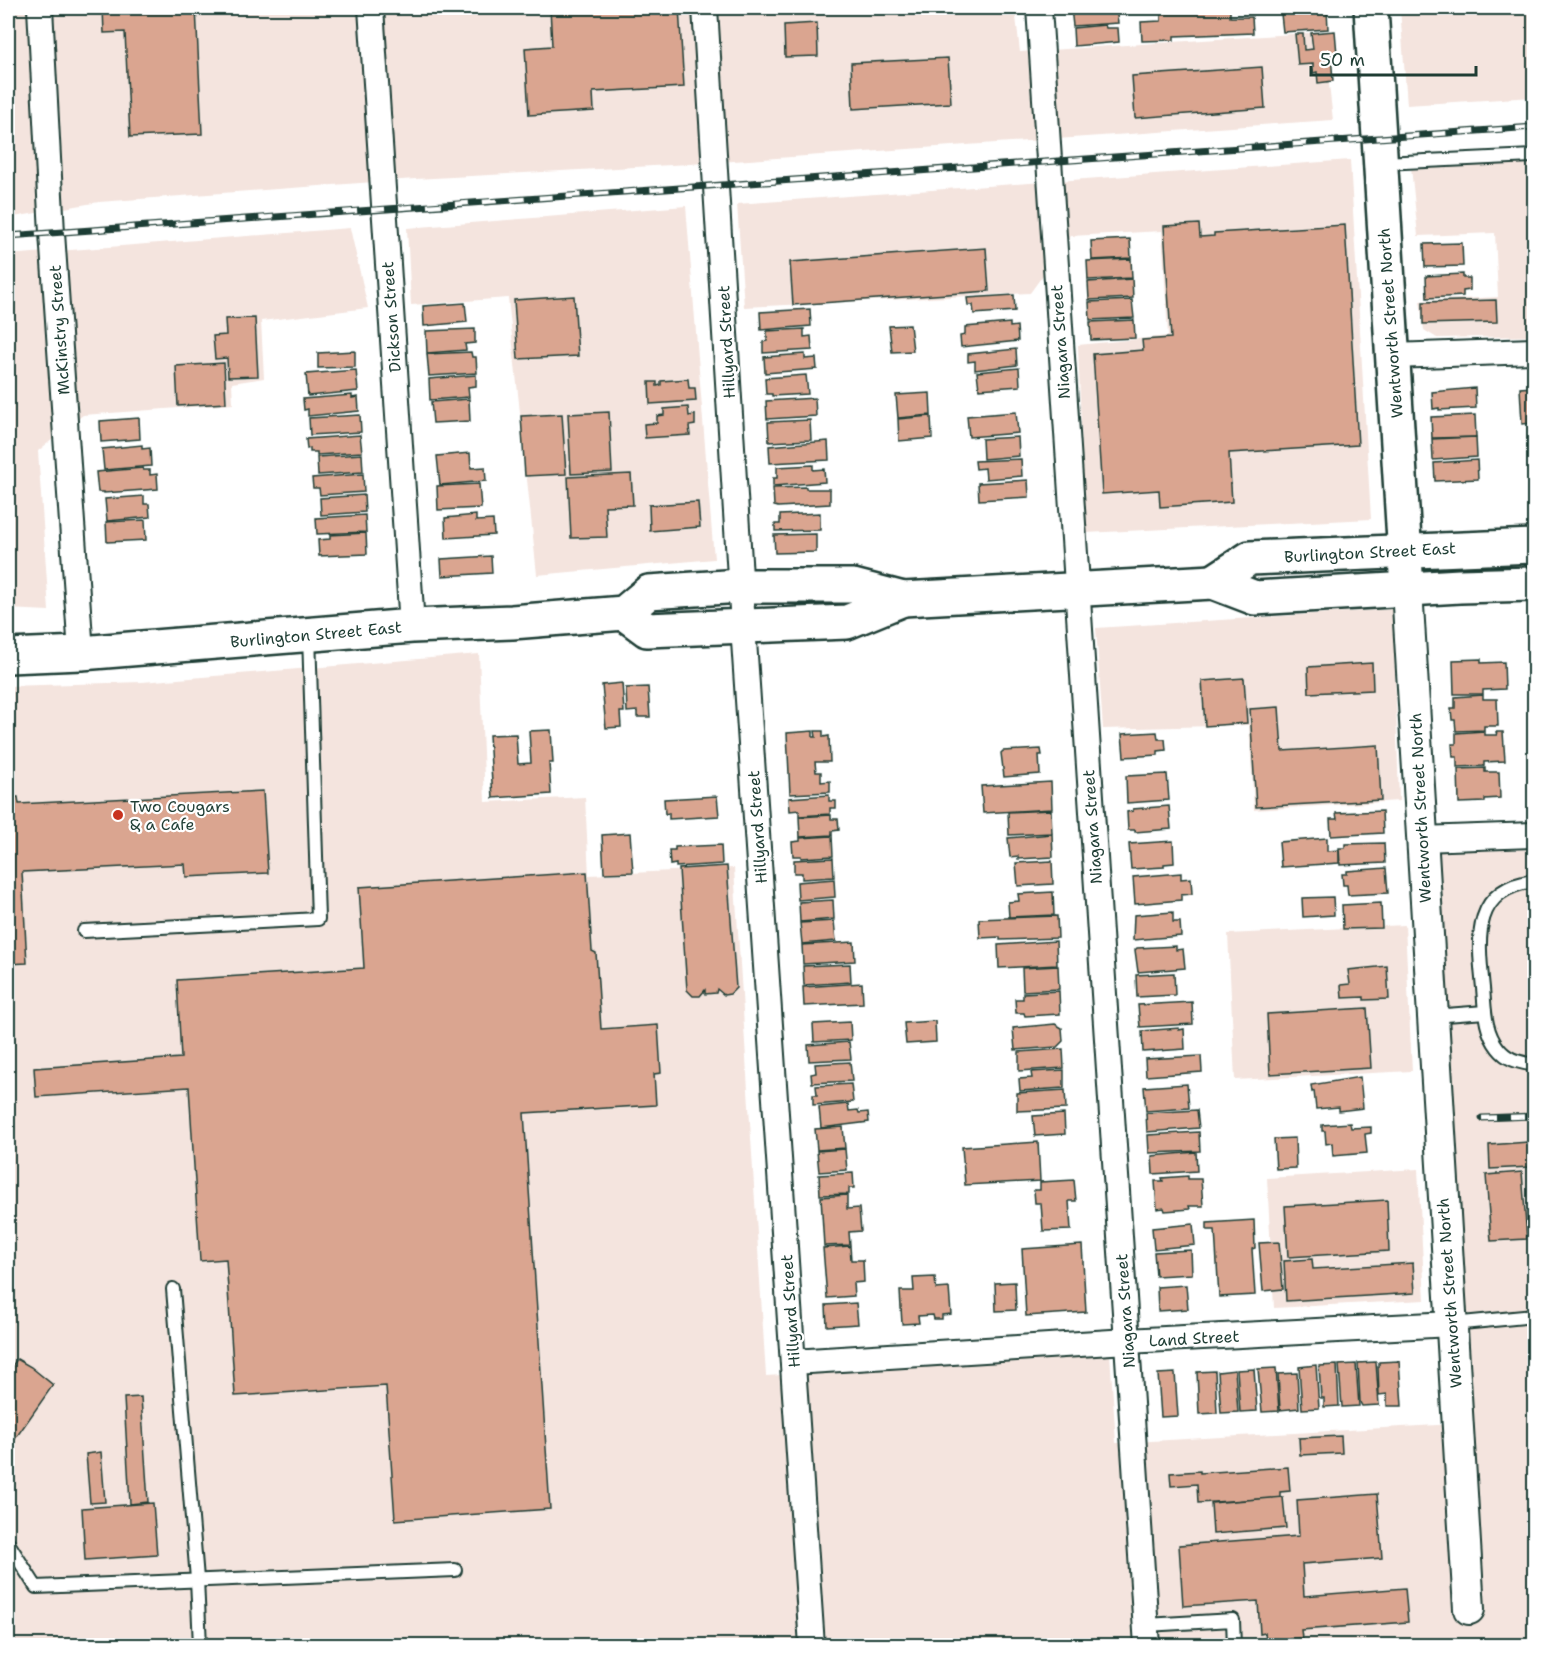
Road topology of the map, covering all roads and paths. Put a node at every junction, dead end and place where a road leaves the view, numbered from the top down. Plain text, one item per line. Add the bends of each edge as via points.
1 (40, 8) edge
2 (371, 8) edge
3 (705, 8) edge
4 (1039, 8) edge
5 (1371, 8) edge
6 (1534, 156) edge
7 (1380, 163) junction
8 (1534, 351) edge
9 (1393, 356) junction
10 (1534, 546) edge
11 (1405, 551) junction
12 (1213, 582) junction
13 (1534, 584) edge
14 (741, 586) junction
15 (1076, 589) junction
16 (1407, 589) junction
17 (903, 599) junction
18 (624, 613) junction
19 (412, 626) junction
20 (743, 626) junction
21 (309, 634) junction
22 (81, 653) junction
23 (8, 656) edge
24 (1534, 835) edge
25 (1422, 839) junction
26 (1534, 881) edge
27 (84, 931) dead end
28 (1485, 1012) junction
29 (1433, 1016) junction
30 (1534, 1065) edge
31 (173, 1289) dead end
32 (1534, 1316) edge
33 (1451, 1324) junction
34 (1127, 1341) junction
35 (793, 1362) junction
36 (8, 1543) edge
37 (455, 1570) dead end
38 (197, 1579) junction
39 (1470, 1609) dead end
40 (1146, 1635) edge
41 (200, 1646) edge
42 (812, 1646) edge
43 (1234, 1646) edge

1 - 22 street, McKinstry Street
2 - 19 street, Dickson Street
3 - 14 street, Hillyard Street
4 - 15 street, Niagara Street
5 - 7 main road, Wentworth Street North
6 - 7 lane
7 - 9 main road, Wentworth Street North
8 - 9 street
9 - 11 main road, Wentworth Street North
10 - 11 main road, Burlington Street East
11 - 12 main road, Burlington Street East via 1250,558
11 - 16 main road, Wentworth Street North
12 - 15 main road
12 - 16 main road via 1254,598
13 - 16 main road
14 - 17 main road via 852,585
14 - 18 main road via 648,592
14 - 20 street, Hillyard Street
15 - 17 main road
15 - 34 street, Niagara Street
16 - 25 street, Wentworth Street North
17 - 20 main road via 847,622
18 - 19 main road, Burlington Street East
18 - 20 main road via 647,630
19 - 21 main road, Burlington Street East
20 - 35 street, Hillyard Street
21 - 22 main road, Burlington Street East
21 - 27 lane via 318,919
22 - 23 main road, Burlington Street East
24 - 25 street
25 - 29 street, Wentworth Street North
26 - 28 lane via 1512,886 1485,911 1478,947
28 - 29 lane
28 - 30 lane via 1486,1026 1498,1049 1512,1061
29 - 33 street, Wentworth Street North
31 - 38 lane
32 - 33 lane
33 - 34 street, Land Street
33 - 39 street, Wentworth Street North
34 - 35 street, Land Street
34 - 40 street, Niagara Street
35 - 42 street, Hillyard Street
36 - 38 lane via 36,1587
37 - 38 lane
38 - 41 lane
40 - 43 lane via 1233,1620

